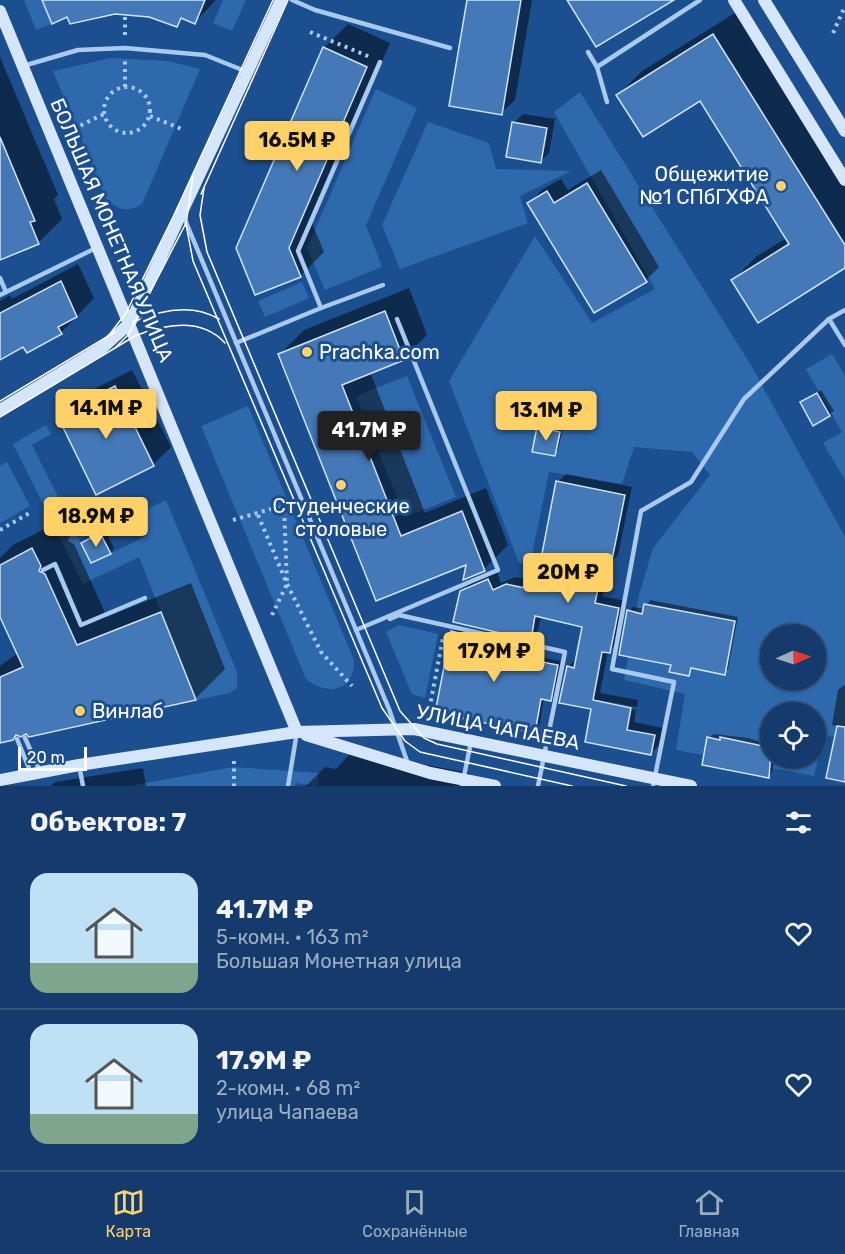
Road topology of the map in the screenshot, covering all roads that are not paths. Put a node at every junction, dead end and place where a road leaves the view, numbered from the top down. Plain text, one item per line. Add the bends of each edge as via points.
1 (281, 0) edge
2 (292, 0) edge
3 (700, 0) edge
4 (734, 0) edge
5 (764, 0) edge
6 (0, 11) edge
7 (450, 48) dead end
8 (588, 52) dead end
9 (380, 62) road end
10 (23, 66) junction
11 (597, 67) junction
12 (248, 73) junction
13 (607, 102) dead end
14 (845, 131) edge
15 (845, 180) edge
16 (183, 215) junction
17 (98, 247) junction
18 (0, 278) edge
19 (383, 285) dead end
20 (6, 292) junction
21 (0, 295) edge
22 (321, 308) junction
23 (845, 310) edge
24 (397, 319) dead end
25 (829, 320) junction
26 (130, 323) junction
27 (236, 343) junction
28 (845, 345) edge
29 (0, 410) edge
30 (43, 570) dead end
31 (145, 597) dead end
32 (356, 631) junction
33 (397, 729) junction
34 (297, 732) junction
35 (25, 738) dead end
36 (17, 740) dead end
37 (471, 741) junction
38 (544, 756) junction
39 (79, 765) junction
40 (409, 767) junction
41 (36, 773) junction
42 (5, 782) edge
43 (654, 782) edge
44 (463, 783) edge
45 (83, 786) edge
46 (288, 786) edge
47 (495, 786) edge
48 (538, 786) edge
49 (691, 786) edge

1 - 12 street
2 - 7 lane
3 - 11 lane
4 - 15 street
5 - 14 street
6 - 10 street, БОЛЬШАЯ МОНЕТНАЯ УЛИЦА
8 - 11 lane
9 - 22 lane via 298,251
10 - 12 lane via 78,50 125,48 205,55
10 - 17 street, БОЛЬШАЯ МОНЕТНАЯ УЛИЦА
11 - 13 lane
12 - 16 street
16 - 26 street
16 - 27 lane
17 - 20 lane
17 - 26 street, БОЛЬШАЯ МОНЕТНАЯ УЛИЦА
18 - 20 lane
19 - 22 lane
20 - 21 lane
22 - 27 lane
23 - 25 lane
24 - 32 lane via 498,570
25 - 28 lane
25 - 43 lane via 744,399 691,482 641,511 612,669 674,682
26 - 29 street via 102,348
26 - 34 street, БОЛЬШАЯ МОНЕТНАЯ УЛИЦА
27 - 32 lane
30 - 31 lane via 55,564 81,625
32 - 33 lane
32 - 38 lane via 399,615 565,652
33 - 34 street, УЛИЦА ЧАПАЕВА
33 - 37 street, УЛИЦА ЧАПАЕВА
33 - 40 lane
34 - 39 street, УЛИЦА ЧАПАЕВА
34 - 40 street, УЛИЦА ЧАПАЕВА
34 - 46 lane
35 - 41 lane
36 - 41 lane
37 - 38 street, УЛИЦА ЧАПАЕВА
37 - 44 lane
38 - 43 street, УЛИЦА ЧАПАЕВА
38 - 48 lane
39 - 41 street, УЛИЦА ЧАПАЕВА
39 - 45 lane
40 - 44 street, УЛИЦА ЧАПАЕВА
41 - 42 street, УЛИЦА ЧАПАЕВА
43 - 49 street, УЛИЦА ЧАПАЕВА
44 - 47 street, УЛИЦА ЧАПАЕВА

